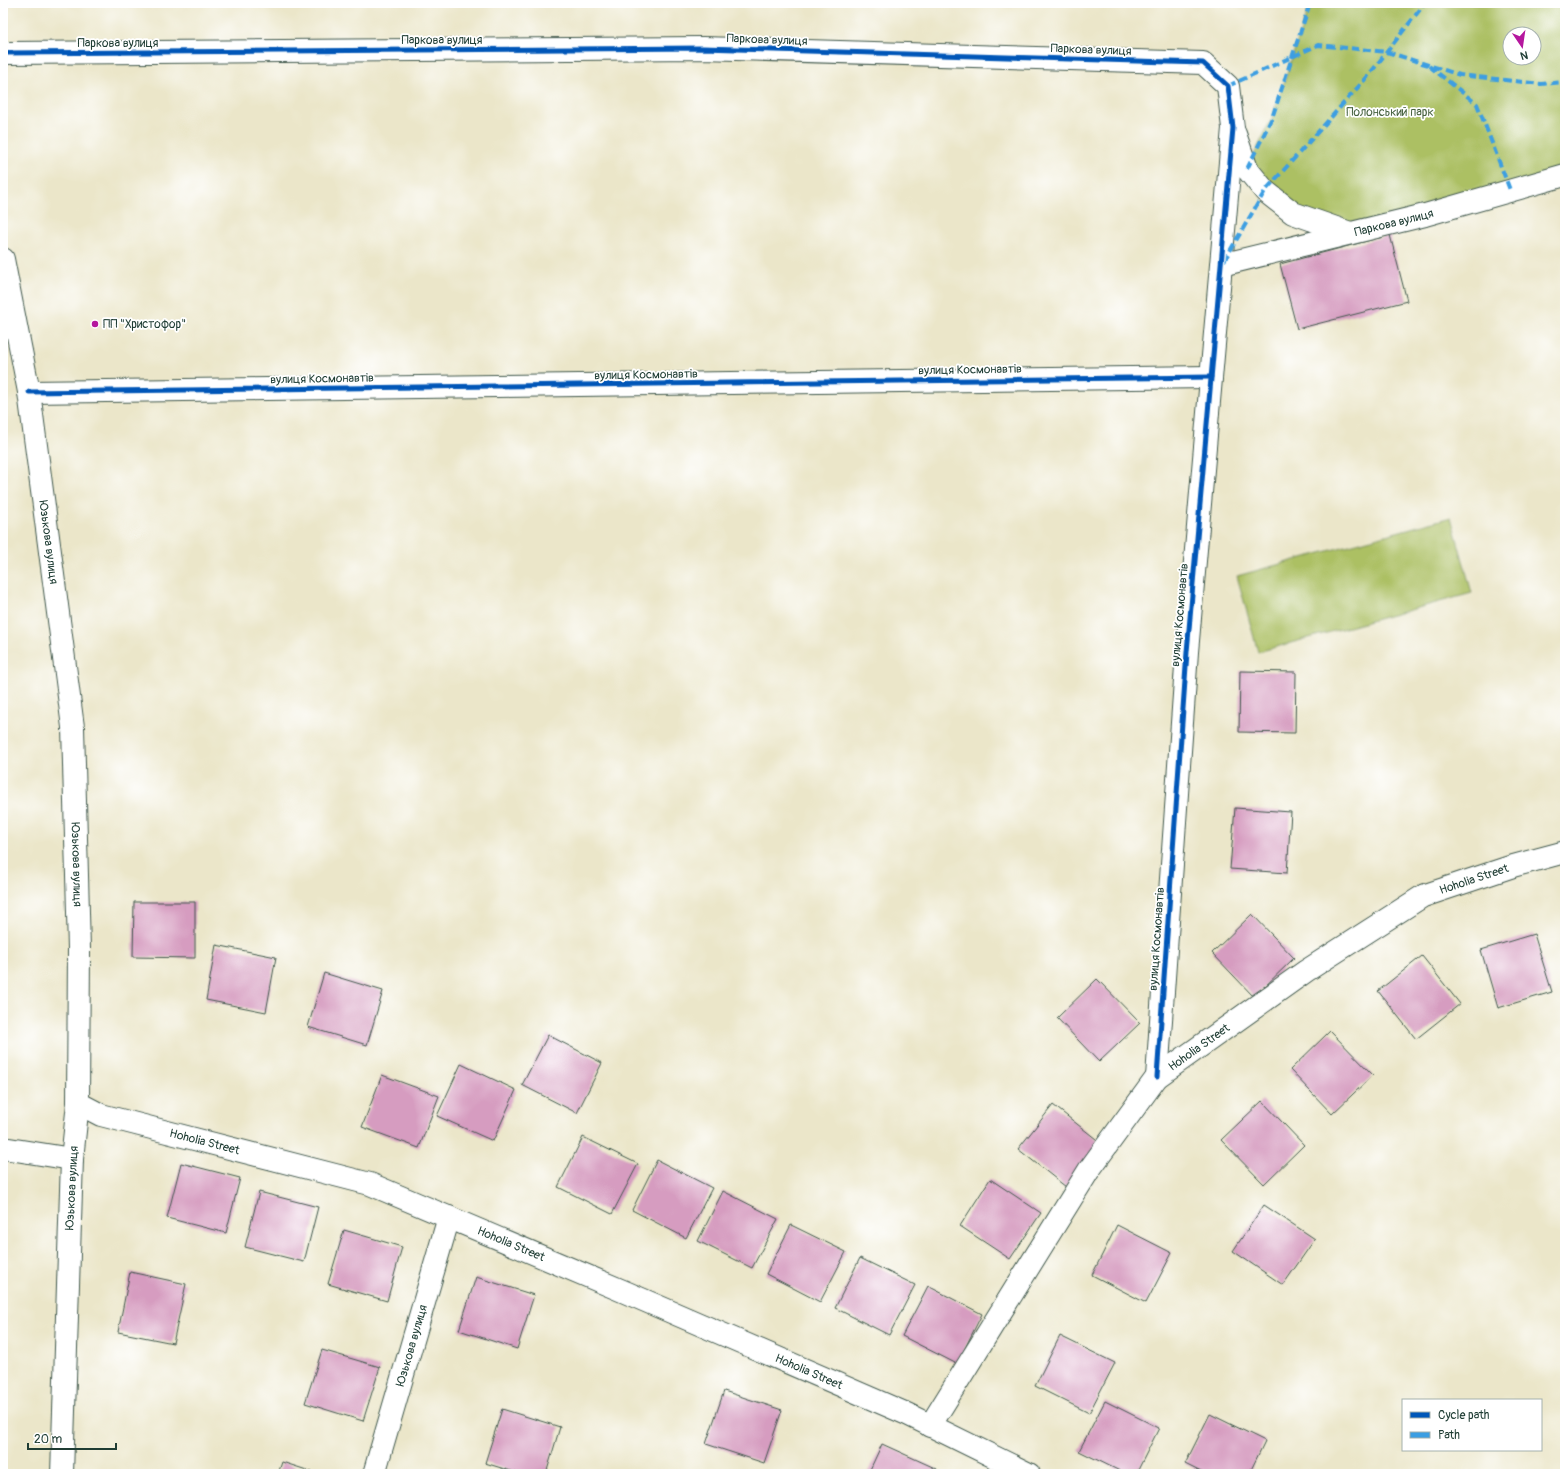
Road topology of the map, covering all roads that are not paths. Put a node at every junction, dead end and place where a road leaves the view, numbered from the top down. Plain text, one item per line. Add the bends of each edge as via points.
1 (3, 54) edge
2 (1233, 128) junction
3 (1565, 174) edge
4 (1350, 234) junction
5 (3, 259) edge
6 (1221, 265) junction
7 (1211, 377) junction
8 (29, 392) junction
9 (1565, 852) edge
10 (1157, 1077) junction
11 (78, 1103) junction
12 (3, 1148) edge
13 (72, 1159) junction
14 (449, 1217) junction
15 (930, 1426) junction
16 (62, 1474) edge
17 (374, 1474) edge
18 (1029, 1474) edge

1 - 2 street, Паркова вулиця via 703,48 1203,64 1228,86
2 - 4 street via 1247,169 1265,191 1293,213
2 - 6 street, Паркова вулиця
3 - 4 street, Паркова вулиця
4 - 6 street, Паркова вулиця
5 - 8 street, Юзькова вулиця
6 - 7 street, Паркова вулиця
7 - 8 street, вулиця Космонавтів
7 - 10 street, вулиця Космонавтів via 1188,644
8 - 11 street, Юзькова вулиця via 73,727 79,949
9 - 10 street, Hoholia Street via 1513,866 1423,896 1306,971
10 - 15 street, Hoholia Street via 1089,1170
11 - 13 street, Юзькова вулиця
11 - 14 street, Hoholia Street via 101,1115 370,1184
12 - 13 street
13 - 16 street, Юзькова вулиця
14 - 15 street, Hoholia Street
14 - 17 street, Юзькова вулиця
15 - 18 street, Hoholia Street

